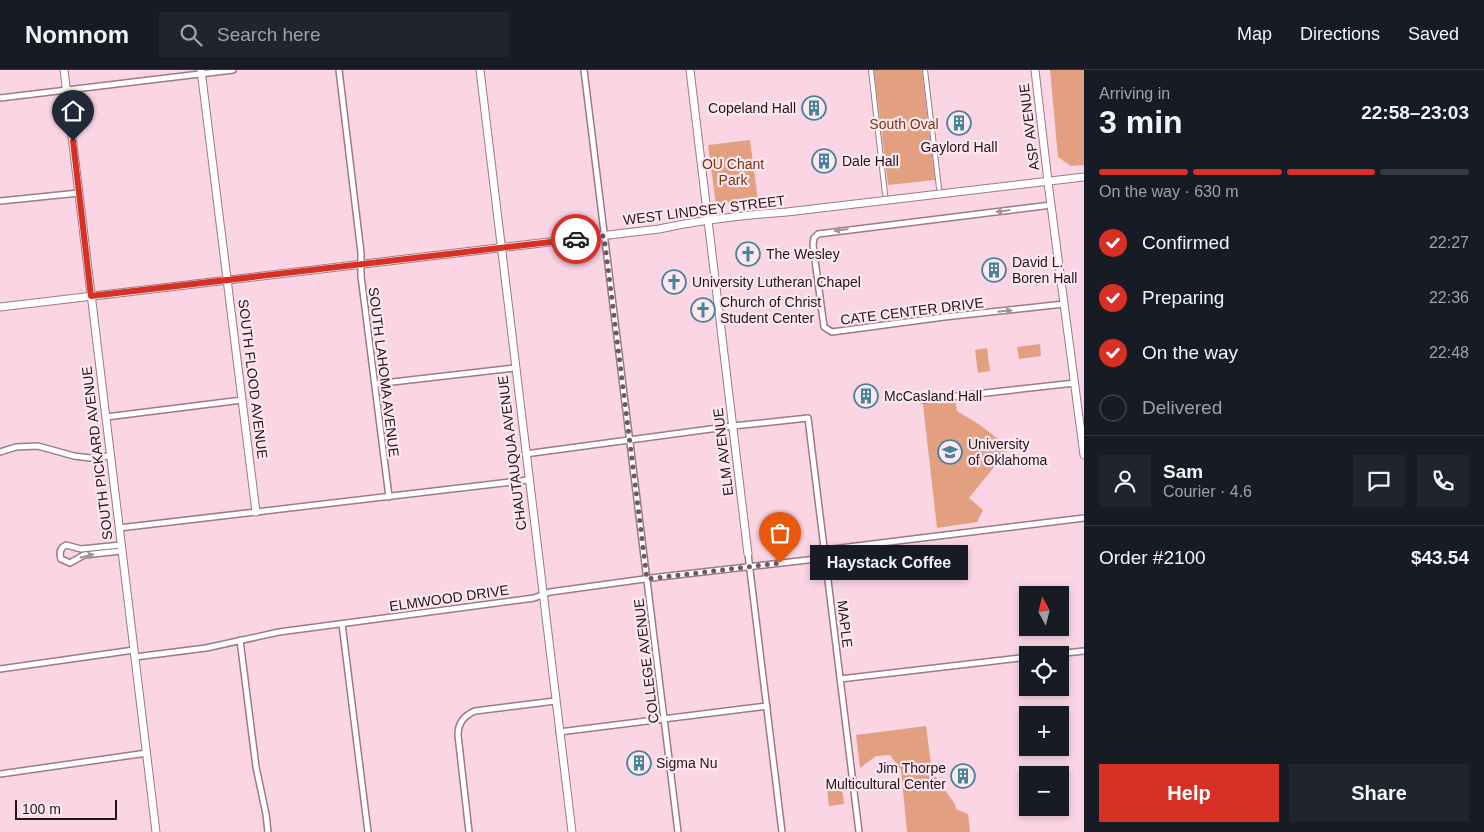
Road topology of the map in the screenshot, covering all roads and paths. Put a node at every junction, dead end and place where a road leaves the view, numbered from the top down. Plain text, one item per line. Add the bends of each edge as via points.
1 (64, 70) edge
2 (233, 70) edge
3 (339, 70) edge
4 (480, 70) edge
5 (584, 70) edge
6 (690, 70) edge
7 (871, 70) edge
8 (925, 70) edge
9 (1035, 70) edge
10 (202, 72) edge
11 (66, 90) junction
12 (0, 98) edge
13 (1084, 177) edge
14 (1048, 181) junction
15 (940, 188) dead end
16 (79, 193) junction
17 (885, 194) dead end
18 (0, 202) edge
19 (1051, 205) junction
20 (707, 220) junction
21 (604, 236) junction
22 (500, 248) junction
23 (361, 264) junction
24 (228, 280) junction
25 (91, 296) junction
26 (1064, 304) junction
27 (0, 307) edge
28 (515, 368) junction
29 (1075, 382) junction
30 (376, 384) junction
31 (242, 400) junction
32 (923, 400) dead end
33 (106, 417) junction
34 (733, 426) junction
35 (629, 440) junction
36 (0, 452) edge
37 (525, 454) junction
38 (1084, 455) edge
39 (110, 456) junction
40 (528, 480) junction
41 (389, 497) junction
42 (256, 512) junction
43 (1084, 518) edge
44 (119, 528) junction
45 (121, 548) junction
46 (824, 550) junction
47 (748, 554) joint
48 (825, 558) junction
49 (750, 567) junction
50 (647, 579) junction
51 (542, 595) junction
52 (342, 624) junction
53 (240, 640) junction
54 (1084, 650) edge
55 (1069, 652) edge
56 (134, 654) junction
57 (1019, 659) edge
58 (0, 669) edge
59 (840, 679) junction
60 (555, 700) junction
61 (767, 706) junction
62 (664, 719) junction
63 (559, 732) junction
64 (147, 753) junction
65 (0, 774) edge
66 (156, 832) edge
67 (268, 832) edge
68 (368, 832) edge
69 (469, 832) edge
70 (572, 832) edge
71 (678, 832) edge
72 (782, 832) edge
73 (859, 832) edge

1 - 11 street, SOUTH PICKARD AVENUE
2 - 10 street
3 - 23 street, SOUTH LAHOMA AVENUE
4 - 22 street, CHAUTAUQUA AVENUE
5 - 21 street, COLLEGE AVENUE
6 - 20 street, ELM AVENUE
7 - 17 street
8 - 15 street
9 - 14 street, ASP AVENUE
10 - 11 street
10 - 24 street, SOUTH FLOOD AVENUE
11 - 12 street
11 - 16 street, SOUTH PICKARD AVENUE
13 - 14 street, WEST LINDSEY STREET
14 - 19 street, ASP AVENUE
14 - 20 street, WEST LINDSEY STREET
16 - 18 street
16 - 25 street, SOUTH PICKARD AVENUE
19 - 26 street, ASP AVENUE
19 -> 26 street, CATE CENTER DRIVE via 818,234 813,245 819,293 824,326 832,332
20 - 21 street, WEST LINDSEY STREET
20 - 34 street, ELM AVENUE
21 - 22 street, WEST LINDSEY STREET
21 - 35 street, COLLEGE AVENUE
22 - 23 street, WEST LINDSEY STREET
22 - 28 street, CHAUTAUQUA AVENUE
23 - 24 street, WEST LINDSEY STREET
23 - 30 street, SOUTH LAHOMA AVENUE
24 - 25 street, WEST LINDSEY STREET
24 - 31 street, SOUTH FLOOD AVENUE
25 - 27 street, WEST LINDSEY STREET
25 - 33 street, SOUTH PICKARD AVENUE
26 - 29 street, ASP AVENUE
28 - 30 street
28 - 37 street, CHAUTAUQUA AVENUE
29 - 32 street
29 - 38 street, ASP AVENUE
30 - 41 street, SOUTH LAHOMA AVENUE
31 - 33 street
31 - 42 street, SOUTH FLOOD AVENUE
33 - 39 street, SOUTH PICKARD AVENUE
34 - 35 street
34 - 46 street, MAPLE via 808,418
34 - 47 street, ELM AVENUE
35 - 37 street
35 - 50 street, COLLEGE AVENUE
36 - 39 street via 38,446 74,456
37 - 40 street, CHAUTAUQUA AVENUE
39 - 44 street, SOUTH PICKARD AVENUE
40 - 41 street
40 - 51 street, CHAUTAUQUA AVENUE
41 - 42 street
42 - 44 street
43 - 46 street
44 - 45 street, SOUTH PICKARD AVENUE
45 -> 45 street via 82,549 66,545 60,554 61,559 70,563 84,555
45 - 56 street, SOUTH PICKARD AVENUE
46 - 48 street, MAPLE
47 - 49 street, ELM AVENUE
48 - 49 street, ELMWOOD DRIVE
48 - 59 street, MAPLE
49 - 50 street, ELMWOOD DRIVE
49 - 61 street, ELM AVENUE
50 - 51 street, ELMWOOD DRIVE
50 - 62 street, COLLEGE AVENUE
51 - 52 street, ELMWOOD DRIVE
51 - 60 street, CHAUTAUQUA AVENUE
52 - 53 street, ELMWOOD DRIVE
52 - 68 street
53 - 56 street, ELMWOOD DRIVE via 186,651
53 - 67 street
54 - 55 street
56 - 58 street, ELMWOOD DRIVE
56 - 64 street, SOUTH PICKARD AVENUE
57 - 59 street
59 - 73 street, MAPLE
60 - 63 street, CHAUTAUQUA AVENUE
60 - 69 street via 475,710 462,720 458,735
61 - 62 street
61 - 72 street, ELM AVENUE
62 - 63 street
62 - 71 street, COLLEGE AVENUE
63 - 70 street, CHAUTAUQUA AVENUE
64 - 65 street
64 - 66 street, SOUTH PICKARD AVENUE

